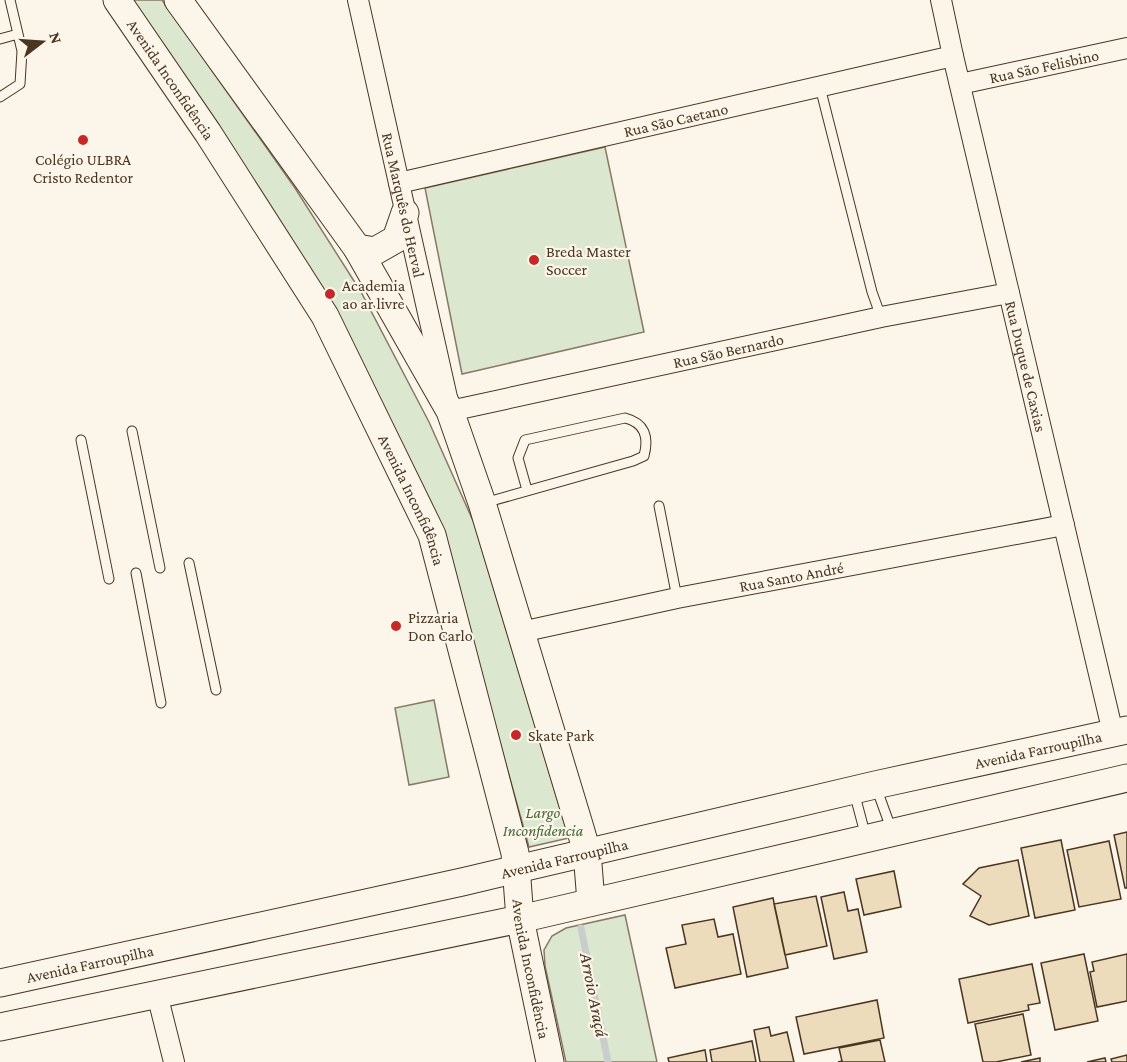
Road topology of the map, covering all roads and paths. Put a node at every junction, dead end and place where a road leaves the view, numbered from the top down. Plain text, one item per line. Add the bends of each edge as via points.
1 (10, 0) edge
2 (117, 0) edge
3 (178, 0) edge
4 (358, 0) edge
5 (941, 0) edge
6 (18, 34) junction
7 (0, 39) edge
8 (1127, 48) edge
9 (953, 56) junction
10 (960, 84) junction
11 (820, 87) junction
12 (0, 97) edge
13 (399, 183) junction
14 (405, 213) junction
15 (357, 248) junction
16 (1009, 293) junction
17 (881, 317) junction
18 (450, 411) junction
19 (132, 432) dead end
20 (81, 440) dead end
21 (527, 490) junction
22 (482, 503) junction
23 (659, 507) dead end
24 (1064, 525) junction
25 (189, 563) dead end
26 (160, 568) dead end
27 (136, 573) dead end
28 (109, 579) dead end
29 (677, 598) junction
30 (520, 632) junction
31 (216, 690) dead end
32 (161, 703) dead end
33 (1120, 731) edge
34 (1127, 778) edge
35 (865, 788) junction
36 (893, 833) junction
37 (867, 839) junction
38 (587, 852) junction
39 (516, 868) junction
40 (591, 902) junction
41 (550, 911) junction
42 (520, 919) junction
43 (528, 959) junction
44 (0, 983) edge
45 (157, 994) junction
46 (0, 1027) edge
47 (174, 1062) edge
48 (550, 1062) edge

1 - 6 lane
2 - 39 main road, Avenida Inconfidência via 325,316 424,514
3 - 15 main road
4 - 13 street, Rua Marquês do Herval
5 - 9 street, Rua Duque de Caxias
6 - 7 lane
6 - 12 lane via 22,51 20,84
8 - 10 street, Rua São Felisbino
9 - 10 street, Rua Duque de Caxias
9 - 11 street, Rua São Caetano
10 - 16 street, Rua Duque de Caxias
11 - 13 street, Rua São Caetano
11 - 17 lane
13 - 14 street, Rua Marquês do Herval
14 - 15 main road via 396,238 375,250
14 - 18 street, Rua Marquês do Herval
15 - 18 main road
16 - 17 street, Rua São Bernardo
16 - 24 street, Rua Duque de Caxias
17 - 18 street, Rua São Bernardo
18 - 22 main road
19 - 26 lane
20 - 28 lane
21 - 21 lane via 644,456 644,432 636,421 626,418 525,440 518,458
21 - 22 lane
22 - 30 main road
23 - 29 lane
24 - 29 street, Rua Santo André
24 - 33 street, Rua Duque de Caxias
25 - 31 lane
27 - 32 lane
29 - 30 street, Rua Santo André
30 - 38 main road
33 - 35 main road, Avenida Farroupilha
34 - 36 main road
35 - 36 lane
35 - 37 lane
35 - 38 main road, Avenida Farroupilha
36 - 37 main road
37 - 40 main road
38 - 39 main road, Avenida Farroupilha
38 - 40 main road
39 - 42 main road, Avenida Inconfidência
39 - 44 main road, Avenida Farroupilha
40 - 41 main road
41 - 42 main road
41 - 43 main road via 532,940
42 - 43 main road, Avenida Inconfidência
42 - 45 main road
43 - 48 main road, Avenida Inconfidência
45 - 46 main road
45 - 47 street

